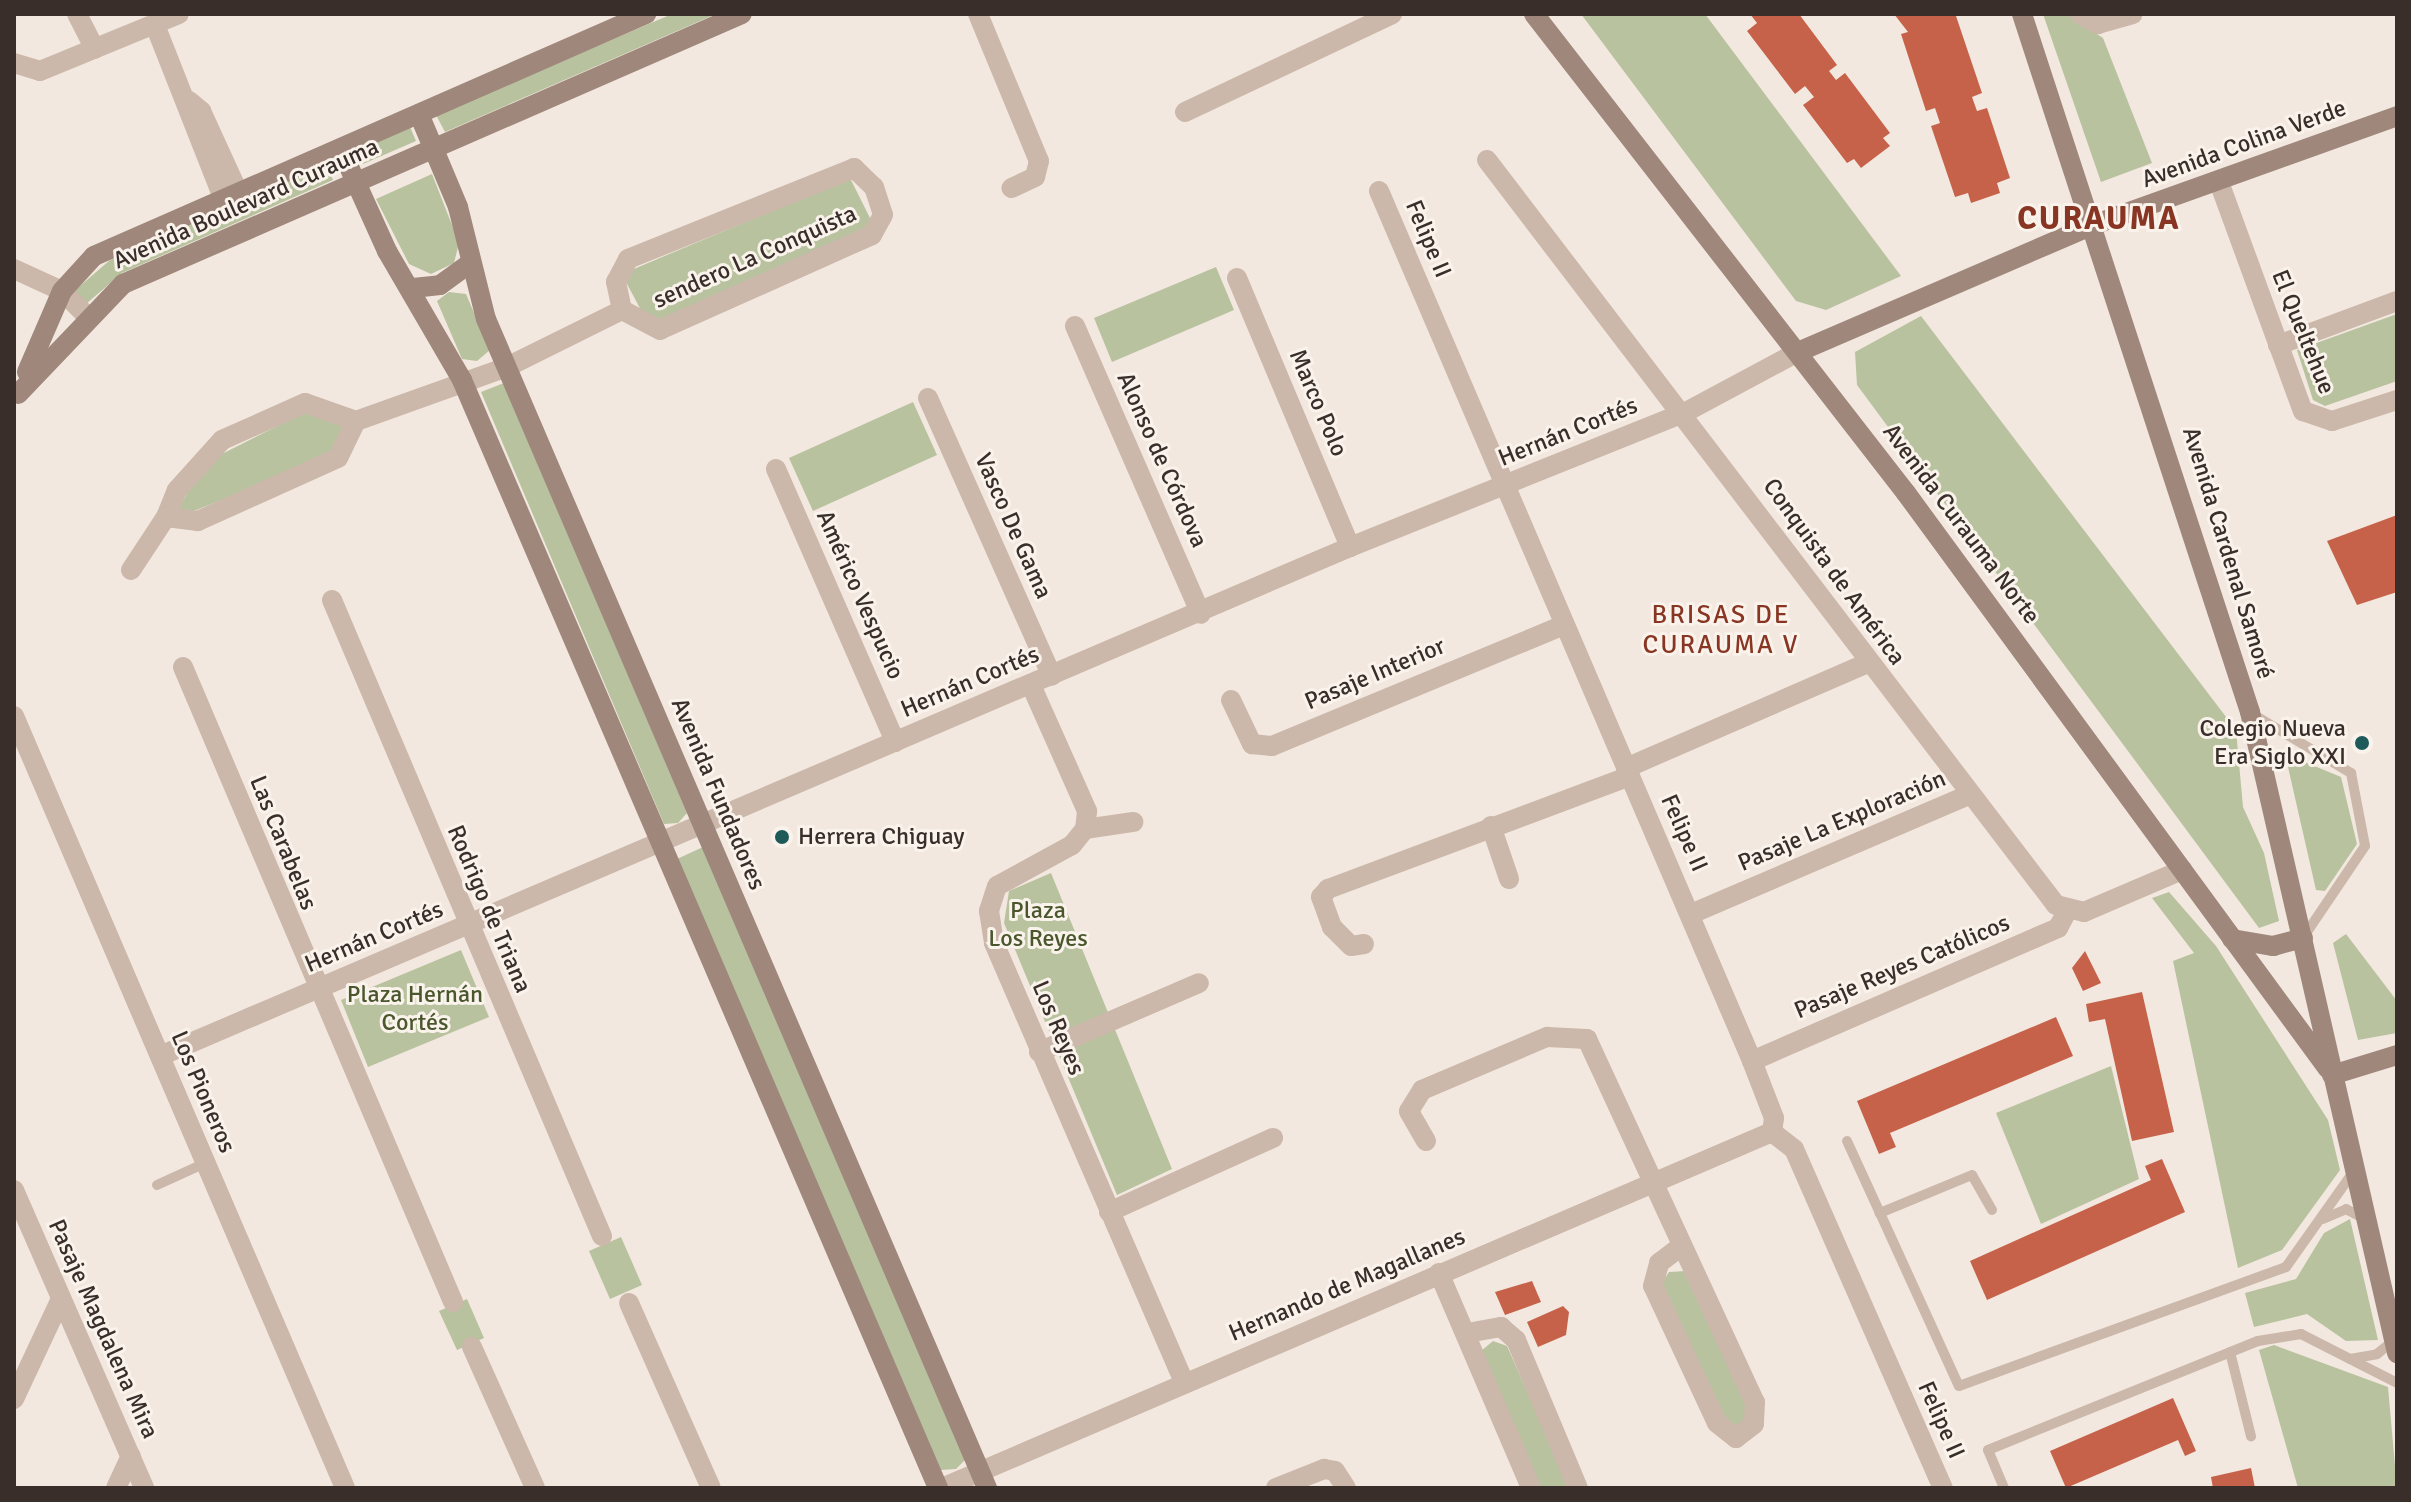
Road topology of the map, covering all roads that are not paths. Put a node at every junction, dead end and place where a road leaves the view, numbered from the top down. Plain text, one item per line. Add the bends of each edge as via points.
1 (77, 14) edge
2 (179, 14) edge
3 (646, 14) edge
4 (742, 14) edge
5 (978, 14) edge
6 (1534, 14) edge
7 (2022, 14) edge
8 (2133, 14) edge
9 (2080, 15) edge
10 (1382, 16) edge
11 (155, 25) junction
12 (95, 49) junction
13 (14, 63) edge
14 (1185, 112) dead end
15 (419, 114) junction
16 (2397, 116) edge
17 (434, 148) junction
18 (341, 149) junction
19 (1487, 160) dead end
20 (355, 182) junction
21 (2219, 182) junction
22 (1011, 188) dead end
23 (1379, 191) dead end
24 (231, 195) junction
25 (2093, 225) junction
26 (470, 263) junction
27 (14, 269) edge
28 (1237, 278) dead end
29 (413, 288) junction
30 (62, 291) junction
31 (2397, 301) edge
32 (622, 310) junction
33 (88, 317) junction
34 (1075, 326) dead end
35 (2278, 345) junction
36 (1798, 352) junction
37 (507, 367) junction
38 (462, 380) junction
39 (16, 398) edge
40 (928, 398) dead end
41 (2397, 400) edge
42 (1684, 413) junction
43 (356, 421) junction
44 (776, 469) dead end
45 (1504, 486) junction
46 (166, 517) junction
47 (1350, 547) junction
48 (131, 570) dead end
49 (332, 600) dead end
50 (1201, 614) junction
51 (1562, 626) junction
52 (1868, 663) junction
53 (183, 667) dead end
54 (1052, 676) junction
55 (1031, 685) junction
56 (1231, 700) dead end
57 (2250, 712) junction
58 (14, 716) edge
59 (895, 742) junction
60 (1628, 772) junction
61 (1969, 795) junction
62 (1133, 822) dead end
63 (1491, 826) junction
64 (704, 827) junction
65 (1085, 829) junction
66 (665, 845) junction
67 (2182, 870) junction
68 (1509, 879) dead end
69 (2066, 913) junction
70 (1691, 914) junction
71 (467, 925) junction
72 (2303, 938) junction
73 (2232, 939) junction
74 (1364, 944) dead end
75 (1199, 983) dead end
76 (315, 990) junction
77 (1039, 1052) junction
78 (2397, 1055) edge
79 (160, 1056) junction
80 (1752, 1061) junction
81 (2332, 1075) junction
82 (1772, 1132) junction
83 (1273, 1138) dead end
84 (1426, 1141) dead end
85 (1847, 1141) dead end
86 (205, 1163) junction
87 (2354, 1171) junction
88 (1654, 1183) junction
89 (157, 1185) dead end
90 (14, 1190) edge
91 (1992, 1210) dead end
92 (1109, 1212) junction
93 (1880, 1213) junction
94 (2366, 1219) junction
95 (2314, 1225) junction
96 (602, 1236) dead end
97 (1680, 1247) junction
98 (1439, 1273) junction
99 (60, 1301) junction
100 (453, 1302) dead end
101 (629, 1303) dead end
102 (1467, 1333) junction
103 (2396, 1346) edge
104 (472, 1347) dead end
105 (2230, 1352) junction
106 (2347, 1359) junction
107 (1184, 1383) junction
108 (2397, 1383) edge
109 (14, 1399) edge
110 (2251, 1436) dead end
111 (131, 1456) junction
112 (984, 1480) edge
113 (116, 1488) edge
114 (144, 1488) edge
115 (345, 1488) edge
116 (535, 1488) edge
117 (711, 1488) edge
118 (940, 1488) edge
119 (1276, 1488) edge
120 (1346, 1488) edge
121 (1531, 1488) edge
122 (1578, 1488) edge
123 (1943, 1488) edge
124 (2004, 1488) edge

1 - 12 street
2 - 11 street
3 - 15 street, Avenida Boulevard Curauma
4 - 17 street, Avenida Boulevard Curauma
5 - 22 street via 1039,161 1035,177
6 - 36 street, Avenida Curauma Norte
7 - 25 street, Avenida Cardenal Samoré
8 - 9 street via 2098,24
10 - 14 street
11 - 12 street
11 - 24 street via 189,101 201,111
12 - 13 street via 40,71
15 - 17 street, Avenida Fundadores
15 - 18 street, Avenida Boulevard Curauma
16 - 21 street, Avenida Colina Verde
17 - 20 street, Avenida Boulevard Curauma
17 - 26 street, Avenida Fundadores
18 - 20 street
18 - 24 street, Avenida Boulevard Curauma
19 - 42 street, Conquista de América
20 - 29 street
20 - 33 street, Avenida Boulevard Curauma via 123,284
21 - 25 street, Avenida Colina Verde
21 - 35 street, El Queltehue
23 - 45 street, Felipe II
24 - 30 street, Avenida Boulevard Curauma via 94,256
25 - 36 street, Avenida Colina Verde
25 - 57 street, Avenida Cardenal Samoré
26 - 29 street via 440,285
26 - 37 street, Avenida Fundadores
27 - 30 street
28 - 47 street, Marco Polo
29 - 38 street
30 - 33 street
30 - 39 street, Avenida Boulevard Curauma
31 - 35 street
32 - 32 street, sendero La Conquista via 660,330 872,235 883,215 874,187 854,168 843,170 640,252 619,270
32 - 37 street
33 - 39 street, Avenida Boulevard Curauma
34 - 50 street, Alonso de Córdova
35 - 41 street, El Queltehue via 2303,411 2316,418 2332,421
36 - 42 street, Hernán Cortés
36 - 67 street, Avenida Curauma Norte
37 - 38 street
37 - 64 street, Avenida Fundadores
38 - 43 street
38 - 66 street
40 - 54 street, Vasco De Gama
42 - 45 street, Hernán Cortés
42 - 52 street, Conquista de América
43 - 46 street via 347,446 327,464 187,524
43 - 46 street via 305,403 222,440 177,490
44 - 59 street, Américo Vespucio
45 - 47 street, Hernán Cortés
45 - 51 street, Felipe II
46 - 48 street
47 - 50 street, Hernán Cortés
49 - 71 street, Rodrigo de Triana
50 - 54 street, Hernán Cortés
51 - 56 street, Pasaje Interior via 1272,746 1252,744
51 - 60 street, Felipe II
52 - 60 street
52 - 61 street, Conquista de América
53 - 76 street, Las Carabelas
54 - 55 street, Hernán Cortés
55 - 59 street, Hernán Cortés
55 - 65 street via 1087,811
57 - 72 street, Avenida Cardenal Samoré
57 - 72 lane via 2351,773 2365,846
58 - 79 street, Los Pioneros
59 - 64 street, Hernán Cortés
60 - 63 street
60 - 70 street, Felipe II
61 - 69 street, Conquista de América
61 - 70 street, Pasaje La Exploración
62 - 65 street
63 - 68 street
63 - 74 street via 1328,889 1321,897 1332,927 1351,946
64 - 66 street, Hernán Cortés
64 - 112 street, Avenida Fundadores
65 - 77 street, Los Reyes via 1072,845 997,886 989,911 994,943
66 - 71 street, Hernán Cortés
66 - 118 street
67 - 69 street
67 - 73 street, Avenida Curauma Norte
69 - 80 street, Pasaje Reyes Católicos via 2058,928
70 - 80 street, Felipe II
71 - 76 street, Hernán Cortés
71 - 96 street, Rodrigo de Triana
72 - 73 street via 2273,946
72 - 81 street, Avenida Cardenal Samoré
73 - 81 street, Avenida Curauma Norte
75 - 77 street
76 - 79 street, Hernán Cortés
76 - 100 street, Las Carabelas
77 - 92 street, Los Reyes
78 - 81 street
79 - 86 street, Los Pioneros
80 - 82 street, Felipe II via 1774,1118
81 - 87 street, Avenida Cardenal Samoré
82 - 88 street, Hernando de Magallanes
82 - 123 street, Felipe II via 1794,1149
83 - 92 street
84 - 88 street via 1409,1111 1422,1090 1547,1037 1577,1035 1597,1054
85 - 93 lane
86 - 89 lane
86 - 115 street, Los Pioneros
87 - 94 street, Avenida Cardenal Samoré
87 - 95 lane
88 - 97 street
88 - 98 street, Hernando de Magallanes
90 - 99 street, Pasaje Magdalena Mira
91 - 93 lane via 1972,1175
92 - 107 street, Los Reyes
93 - 95 lane via 1959,1386 2286,1267
94 - 95 lane via 2342,1209
94 - 103 street, Avenida Cardenal Samoré
97 - 97 street via 1659,1263 1653,1286 1717,1423 1736,1438 1754,1424 1755,1402
98 - 102 street
98 - 107 street, Hernando de Magallanes
99 - 109 street
99 - 111 street, Pasaje Magdalena Mira
101 - 117 street
102 - 121 street
102 - 122 street via 1501,1327 1516,1340
103 - 106 lane
104 - 116 street
105 - 106 lane via 2301,1334
105 - 110 lane
105 - 124 lane via 1988,1450
106 - 108 lane
107 - 112 street, Hernando de Magallanes
111 - 113 street
111 - 114 street, Pasaje Magdalena Mira
112 - 118 street, Hernando de Magallanes
119 - 120 street via 1324,1469 1335,1471

